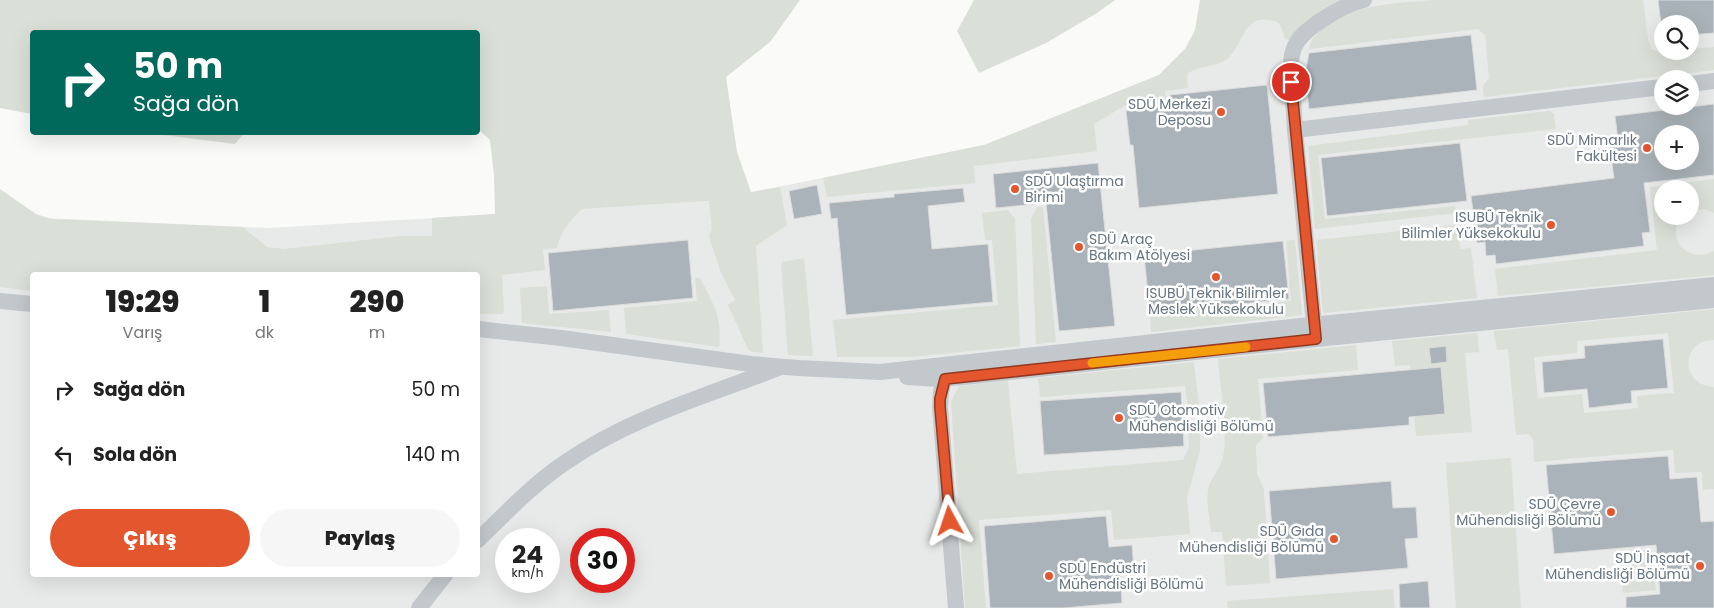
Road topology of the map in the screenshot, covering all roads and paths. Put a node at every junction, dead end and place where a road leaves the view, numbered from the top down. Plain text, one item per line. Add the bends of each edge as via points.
1 (1364, 0) edge
2 (1714, 81) edge
3 (1699, 83) edge
4 (1654, 88) edge
5 (1295, 130) junction
6 (1714, 285) edge
7 (1714, 300) edge
8 (0, 301) edge
9 (30, 304) edge
10 (480, 329) edge
11 (1315, 332) junction
12 (782, 367) junction
13 (946, 372) junction
14 (480, 538) edge
15 (443, 577) edge
16 (419, 608) edge
17 (956, 608) edge

1 - 5 street via 1332,14 1296,42 1291,66
2 - 3 street
4 - 5 street
5 - 11 street
6 - 11 street
7 - 11 street
8 - 9 street
10 - 12 street
11 - 13 street
12 - 13 street via 880,372 915,378
12 - 14 street via 643,420 602,440 565,462 523,496
13 - 17 street via 940,407
15 - 16 street

